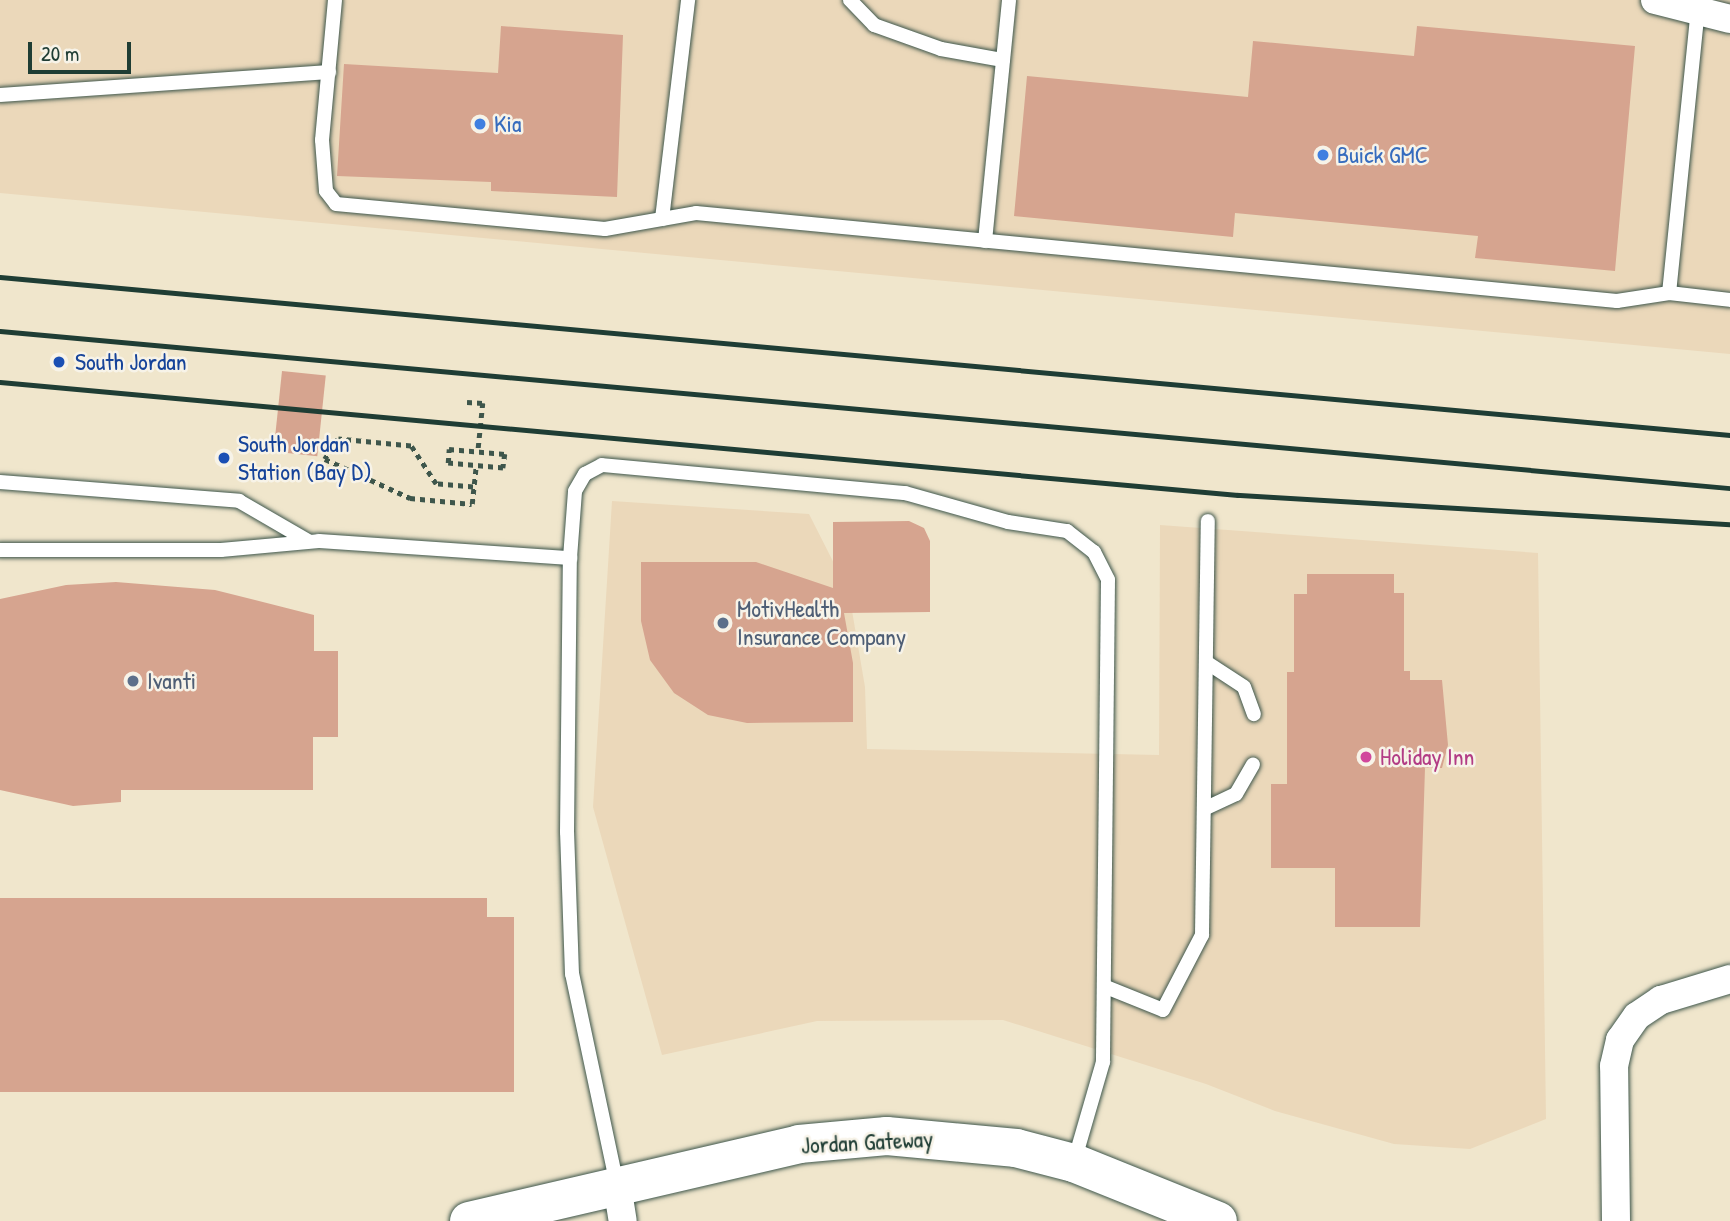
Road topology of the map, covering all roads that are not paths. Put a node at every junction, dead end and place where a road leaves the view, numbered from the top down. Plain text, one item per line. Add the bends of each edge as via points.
1 (335, 0) edge
2 (688, 0) edge
3 (850, 0) edge
4 (1009, 0) edge
5 (1655, 0) edge
6 (1698, 8) junction
7 (1730, 19) edge
8 (1003, 60) junction
9 (328, 72) junction
10 (0, 95) edge
11 (662, 219) junction
12 (985, 240) junction
13 (1669, 293) junction
14 (1730, 300) edge
15 (0, 482) edge
16 (1208, 521) dead end
17 (308, 541) junction
18 (0, 550) edge
19 (570, 558) junction
20 (1206, 662) junction
21 (1254, 714) dead end
22 (1253, 765) dead end
23 (1204, 808) junction
24 (1730, 979) edge
25 (1106, 987) junction
26 (1074, 1163) junction
27 (620, 1203) edge
28 (469, 1221) edge
29 (1217, 1221) edge
30 (1616, 1221) edge

1 - 9 lane
2 - 11 lane
3 - 8 lane via 874,25 941,49
4 - 8 lane
5 - 6 street
6 - 7 street
6 - 13 lane
8 - 12 lane
9 - 10 lane
9 - 11 lane via 322,172 326,191 336,204 605,229
11 - 12 lane via 695,213
12 - 13 lane via 1617,301
13 - 14 lane
15 - 17 lane via 239,501
16 - 20 lane
17 - 18 lane via 221,550
17 - 19 lane
19 - 25 lane via 575,491 584,474 602,465 905,493 1008,522 1049,526 1083,541 1108,580
19 - 27 lane via 570,946 576,998
20 - 21 lane via 1244,687
20 - 23 lane
22 - 23 lane via 1236,794
23 - 25 lane via 1202,935 1163,1010
24 - 30 street via 1661,1000 1637,1016 1620,1040 1614,1066
25 - 26 lane via 1103,1062
26 - 27 main road, Jordan Gateway via 974,1141 887,1136 799,1144
26 - 29 main road, Jordan Gateway
27 - 28 main road, Jordan Gateway

